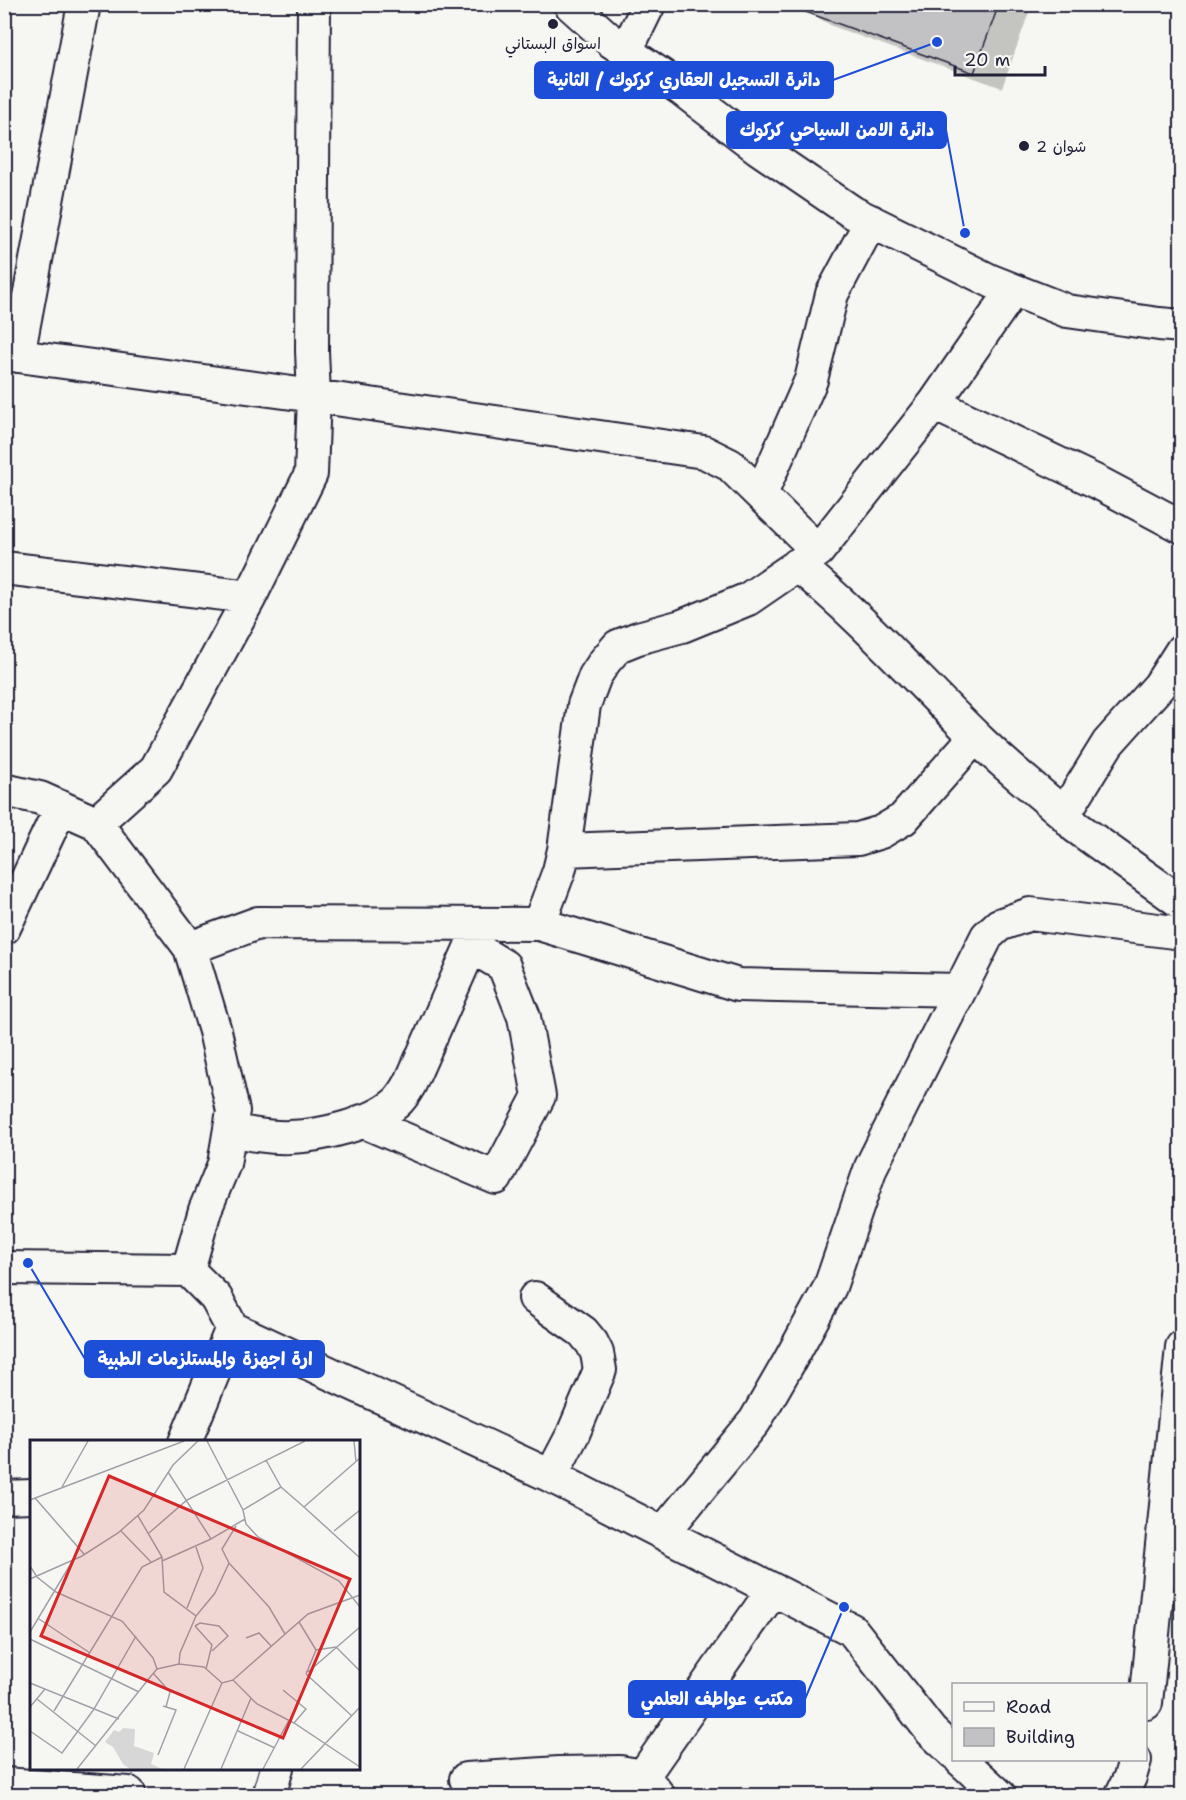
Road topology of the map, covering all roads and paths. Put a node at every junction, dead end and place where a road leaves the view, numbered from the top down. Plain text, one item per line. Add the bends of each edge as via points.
1 (84, 4) edge
2 (314, 4) edge
3 (570, 4) edge
4 (649, 4) edge
5 (626, 51) junction
6 (871, 221) junction
7 (1013, 290) junction
8 (1182, 326) edge
9 (11, 355) edge
10 (314, 396) junction
11 (934, 404) junction
12 (761, 494) junction
13 (1182, 527) edge
14 (808, 558) junction
15 (4, 567) edge
16 (249, 597) junction
17 (1182, 650) edge
18 (975, 737) junction
19 (4, 790) edge
20 (61, 807) junction
21 (1064, 814) junction
22 (96, 823) junction
23 (564, 850) junction
24 (1182, 903) edge
25 (539, 924) junction
26 (4, 928) edge
27 (1182, 933) edge
28 (476, 935) junction
29 (190, 948) junction
30 (960, 990) junction
31 (362, 1121) junction
32 (230, 1130) junction
33 (4, 1268) edge
34 (188, 1270) junction
35 (535, 1298) dead end
36 (232, 1328) junction
37 (1182, 1347) edge
38 (186, 1440) edge
39 (551, 1476) junction
40 (30, 1496) edge
41 (4, 1497) edge
42 (663, 1533) junction
43 (773, 1590) junction
44 (1147, 1694) edge
45 (952, 1751) edge
46 (962, 1761) edge
47 (1135, 1761) edge
48 (276, 1770) edge
49 (4, 1784) edge
50 (130, 1786) edge
51 (651, 1786) edge
52 (463, 1787) edge
53 (269, 1796) edge
54 (505, 1796) edge
55 (1000, 1796) edge
56 (1121, 1796) edge

1 - 9 street
2 - 10 street
3 - 5 street
4 - 5 street
5 - 6 street via 758,148
6 - 7 street
6 - 12 street via 832,294 811,380
7 - 8 street via 1068,311
7 - 11 street
9 - 10 street
10 - 12 street via 704,452 730,465
10 - 16 street via 310,474
11 - 13 street
11 - 14 street
12 - 14 street
14 - 18 street via 821,585
14 - 23 street via 748,599 618,646 605,661 584,705
15 - 16 street
16 - 22 street via 156,769
17 - 21 street via 1159,686 1108,743
18 - 21 street
18 - 23 street via 903,819 858,839
19 - 20 street
20 - 22 street
20 - 26 street
21 - 24 street via 1076,827
22 - 29 street
23 - 25 street
25 - 28 street
25 - 30 street via 738,985
27 - 30 street via 1030,914 999,925 987,936
28 - 29 street via 258,923
28 - 31 street via 410,1084 397,1102
28 - 31 street via 504,966 524,1017 539,1096 496,1178
29 - 32 street via 215,1031 233,1111
30 - 42 street via 871,1167 830,1287 755,1421
31 - 32 street via 291,1137
32 - 34 street via 224,1164
33 - 34 street
34 - 36 street via 216,1298
35 - 39 street via 583,1332 597,1353 600,1370
36 - 38 street
36 - 39 street
37 - 44 street
39 - 42 street
40 - 41 street
42 - 43 street
43 - 45 street via 852,1630 931,1731
43 - 51 street
46 - 55 street
47 - 56 street
48 - 53 street
49 - 50 street
51 - 52 street via 620,1772 558,1773
52 - 54 street

